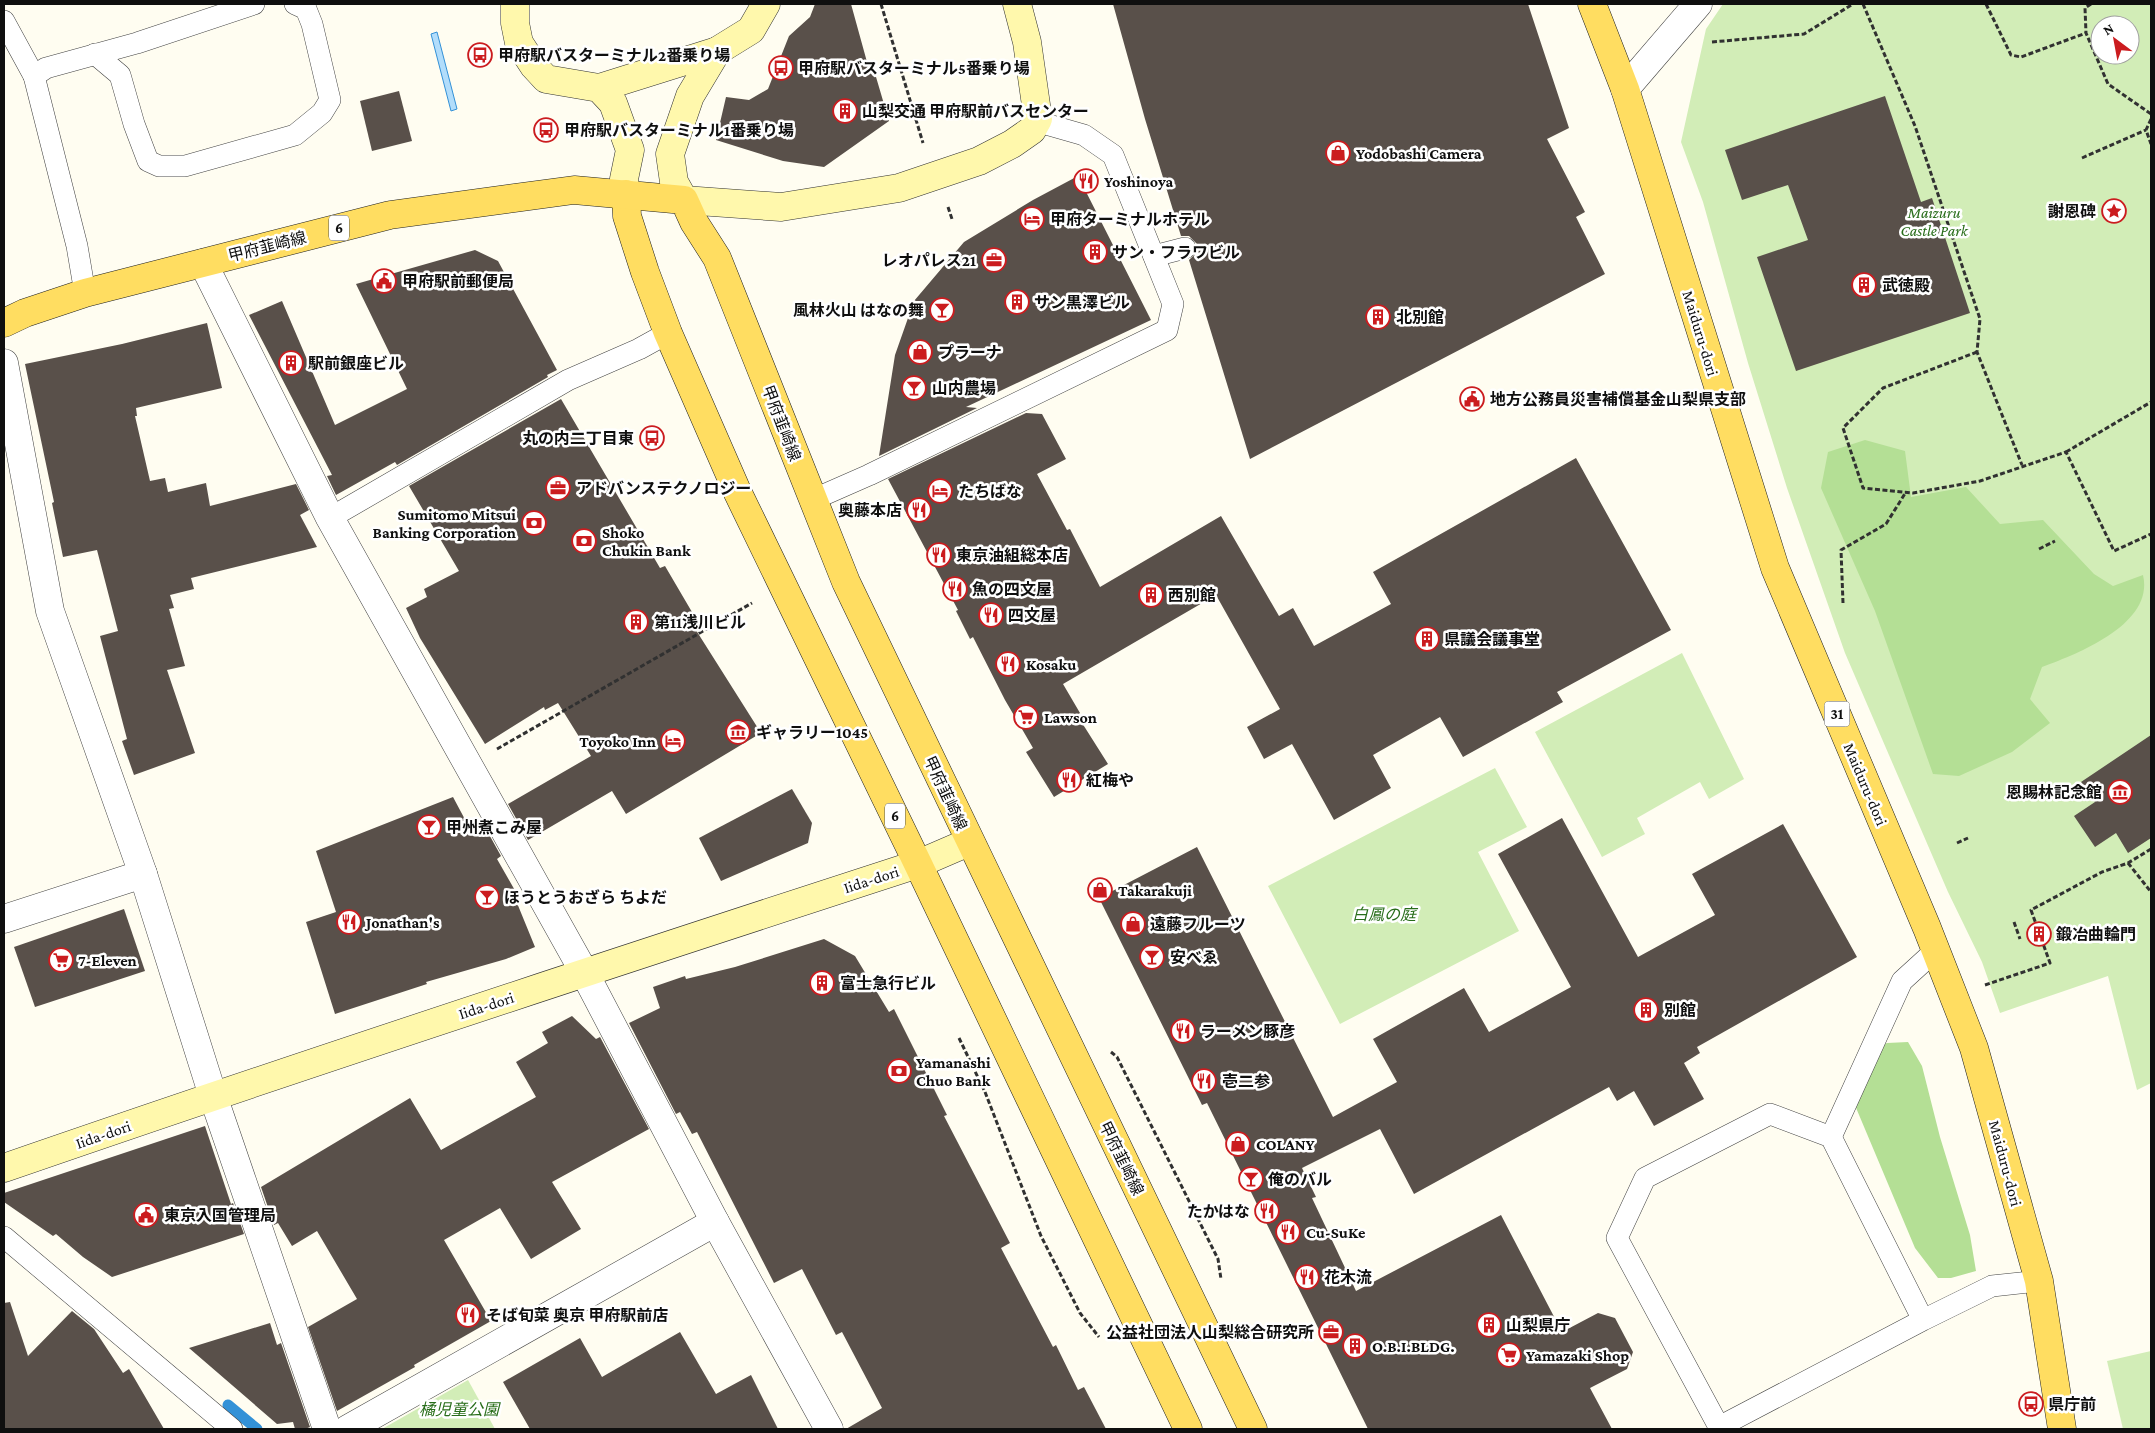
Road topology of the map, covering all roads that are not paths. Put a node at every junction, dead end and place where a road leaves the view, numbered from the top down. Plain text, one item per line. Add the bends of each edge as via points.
1 (254, 4) edge
2 (295, 4) edge
3 (515, 4) edge
4 (766, 4) edge
5 (1017, 4) edge
6 (1592, 4) edge
7 (1698, 4) edge
8 (4, 21) edge
9 (137, 43) junction
10 (717, 51) junction
11 (95, 54) junction
12 (120, 75) junction
13 (34, 76) junction
14 (600, 88) junction
15 (1625, 89) junction
16 (1038, 119) junction
17 (626, 194) junction
18 (684, 200) junction
19 (1185, 248) dead end
20 (1154, 256) junction
21 (203, 262) junction
22 (85, 293) junction
23 (4, 323) edge
24 (668, 333) junction
25 (4, 363) edge
26 (812, 500) junction
27 (330, 518) junction
28 (969, 842) junction
29 (918, 864) junction
30 (143, 874) junction
31 (4, 919) edge
32 (1936, 950) junction
33 (584, 972) junction
34 (213, 1096) junction
35 (1831, 1137) junction
36 (4, 1168) edge
37 (715, 1222) junction
38 (4, 1237) edge
39 (2039, 1281) junction
40 (1924, 1320) junction
41 (232, 1429) edge
42 (327, 1429) edge
43 (348, 1429) edge
44 (829, 1429) edge
45 (1188, 1429) edge
46 (1253, 1429) edge
47 (2062, 1429) edge

1 - 9 lane
2 - 12 lane via 306,9 312,24 330,100 318,118 295,135 185,166 159,166 148,161
3 - 14 street via 519,43 546,79
4 - 10 street via 751,30
5 - 16 street via 1027,42
6 - 15 main road, Maiduru-dori / 31
7 - 15 street
8 - 13 lane
9 - 11 lane
9 - 12 lane
10 - 14 street
10 - 18 street via 690,96 670,154 674,182
11 - 12 lane
11 - 13 lane via 46,68
13 - 22 lane via 77,246
14 - 17 street via 613,103 630,150 624,179
15 - 32 main road, Maiduru-dori / 31 via 1775,568
16 - 18 street via 1032,130 979,161 899,188 781,207
16 - 20 lane via 1084,135 1113,155
17 - 18 main road, 甲府韮崎線 / 6
17 - 21 main road, 甲府韮崎線 / 6 via 574,190 390,214
17 - 24 main road, 6 via 627,216
18 - 26 main road, 甲府韮崎線 via 717,258
19 - 20 lane
20 - 26 lane via 1173,304 1167,330
21 - 22 main road, 甲府韮崎線 / 6
21 - 27 street
22 - 23 main road, 甲府韮崎線 / 6
24 - 27 lane via 568,380
24 - 29 main road, 6 via 737,491
25 - 30 street via 50,611
26 - 28 main road, 甲府韮崎線 via 846,582
27 - 33 street
28 - 29 street, Iida-dori
28 - 46 main road, 甲府韮崎線
29 - 33 street, Iida-dori
29 - 45 main road, 6
30 - 31 street
30 - 34 street
32 - 35 lane via 1902,981
32 - 39 main road, Maiduru-dori / 31 via 1974,1048
33 - 34 street, Iida-dori
33 - 37 street
34 - 36 street, Iida-dori
34 - 42 street
35 - 40 lane
35 - 40 lane via 1770,1114 1645,1178 1617,1238 1719,1428
37 - 43 street
37 - 44 street
38 - 41 lane
39 - 40 lane via 1992,1286
39 - 47 main road, Maiduru-dori / 31

